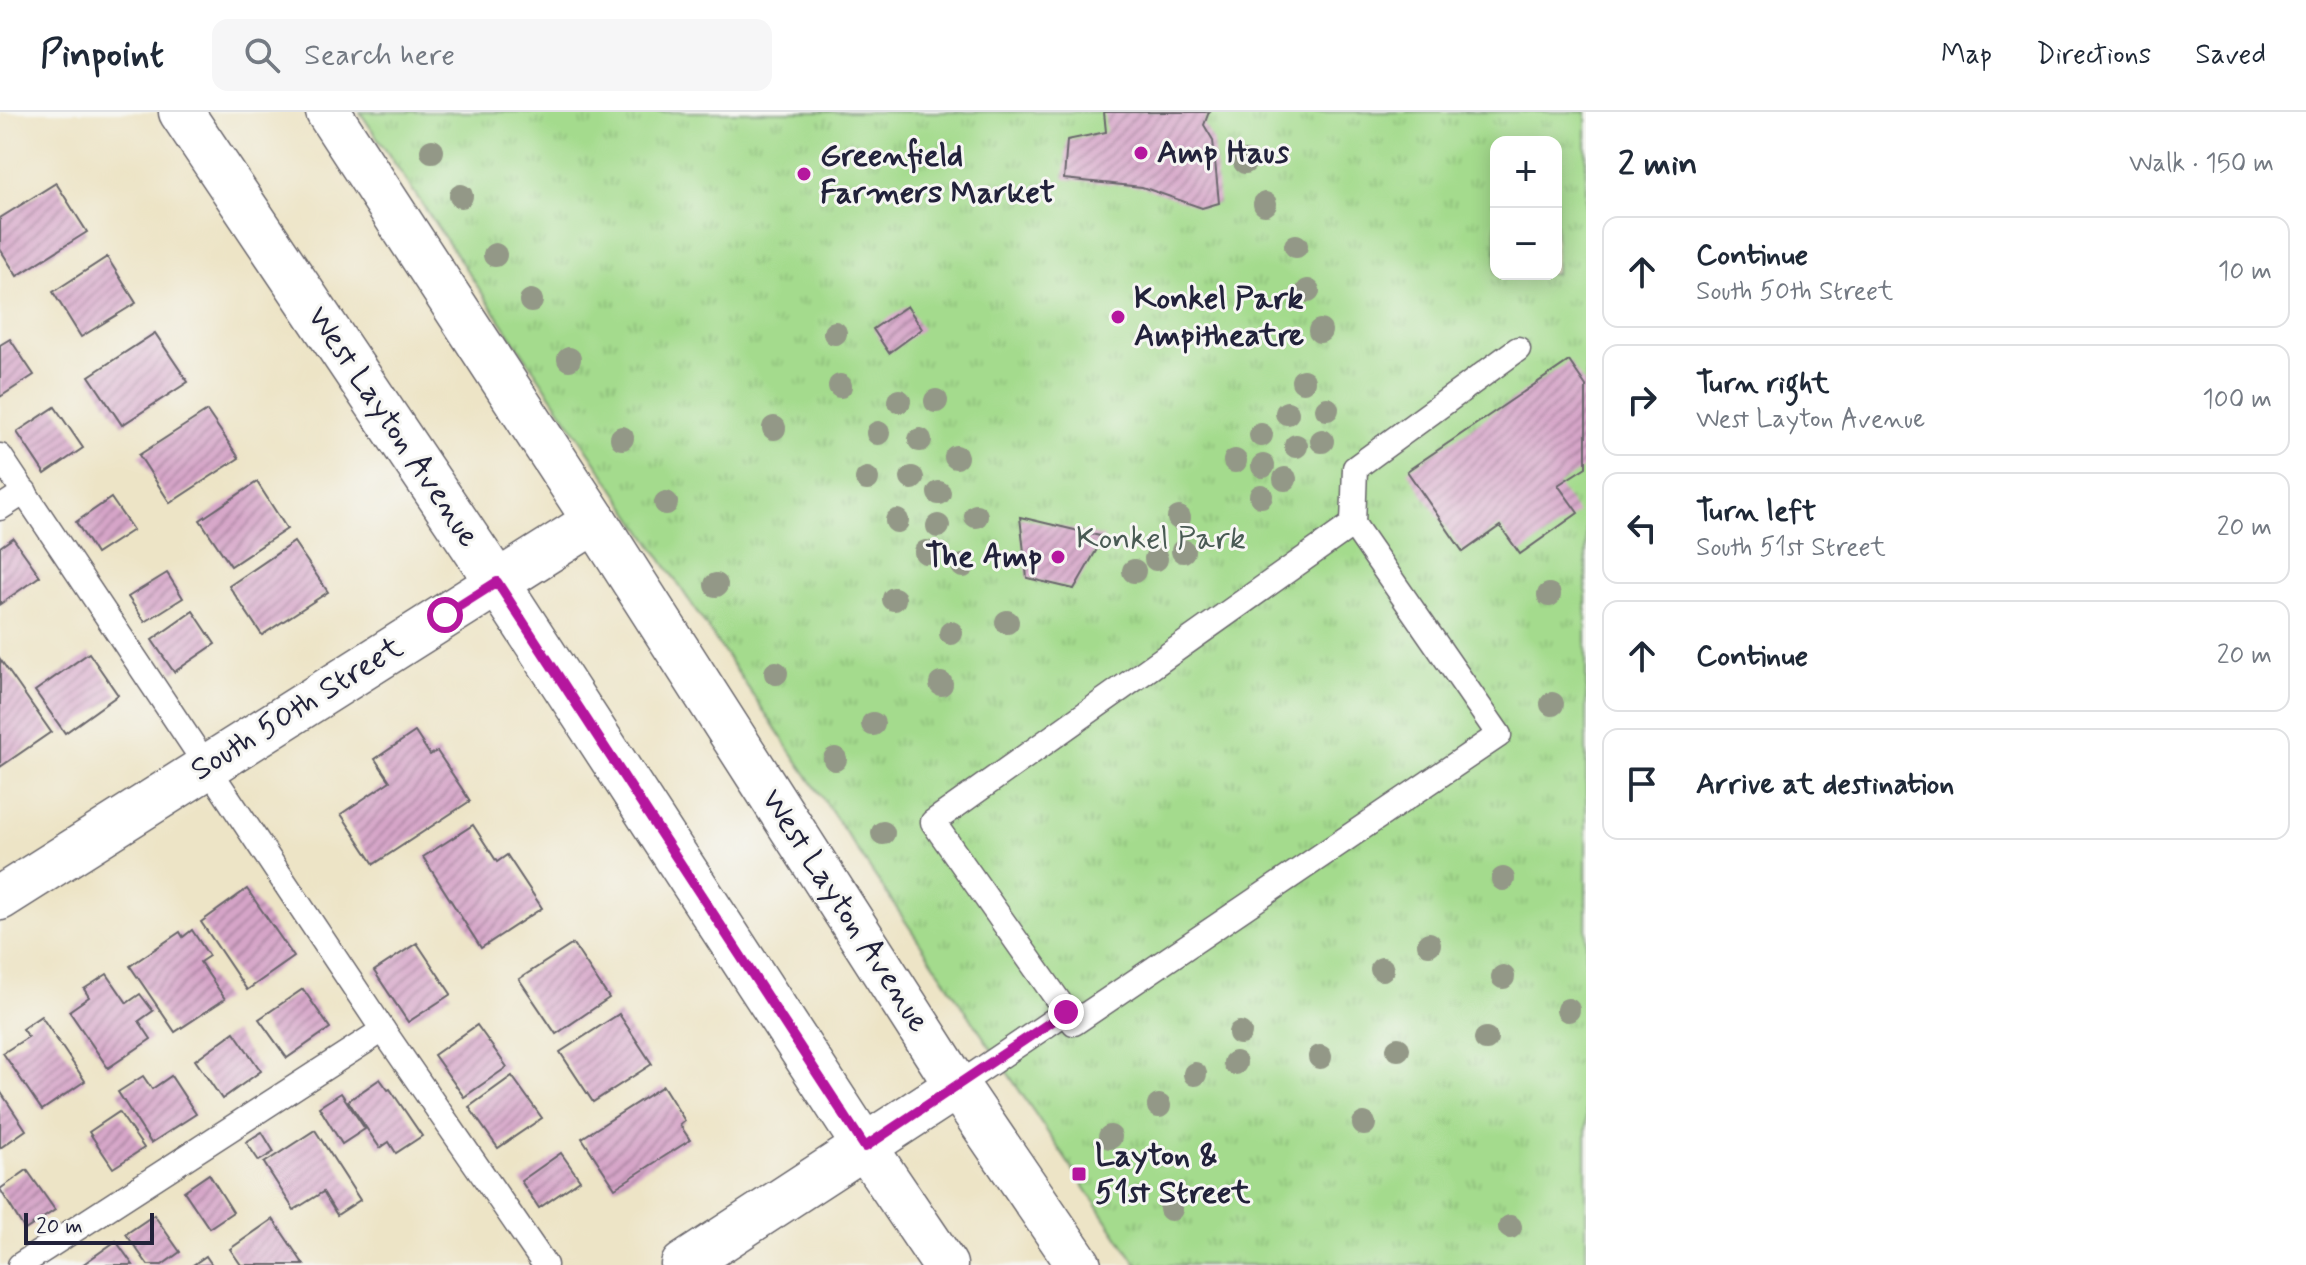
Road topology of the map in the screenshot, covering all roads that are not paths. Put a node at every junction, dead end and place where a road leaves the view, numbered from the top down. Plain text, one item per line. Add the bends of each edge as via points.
1 (181, 112) edge
2 (328, 112) edge
3 (1518, 349) dead end
4 (0, 456) edge
5 (25, 492) junction
6 (0, 508) edge
7 (595, 521) junction
8 (1353, 524) junction
9 (497, 582) junction
10 (207, 766) junction
11 (0, 898) edge
12 (1066, 1012) junction
13 (383, 1030) junction
14 (957, 1086) junction
15 (865, 1147) junction
16 (20, 1265) edge
17 (545, 1265) edge
18 (683, 1265) edge
19 (945, 1265) edge
20 (1079, 1265) edge

1 - 9 main road, West Layton Avenue
2 - 7 main road, West Layton Avenue
3 - 8 lane via 1355,468
4 - 5 lane
5 - 6 lane
5 - 10 lane
7 - 9 main road, South 50th Street
7 - 14 main road, West Layton Avenue
8 - 12 lane via 933,822
8 - 12 lane via 1499,735 1074,1023
9 - 10 main road, South 50th Street
9 - 15 main road, West Layton Avenue
10 - 11 main road, South 50th Street
10 - 13 lane
12 - 14 lane
13 - 16 lane
13 - 17 lane
14 - 15 main road
14 - 20 main road, West Layton Avenue
15 - 18 main road
15 - 19 main road, West Layton Avenue

